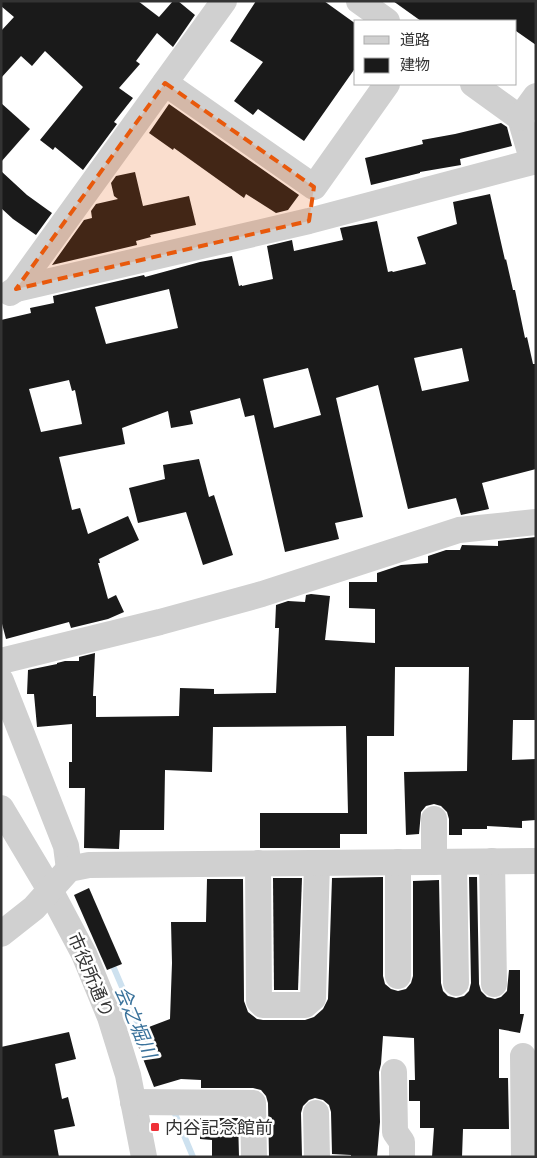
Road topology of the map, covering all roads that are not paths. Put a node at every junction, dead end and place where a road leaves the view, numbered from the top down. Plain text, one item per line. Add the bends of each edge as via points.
1 (224, 1) edge
2 (359, 1) edge
3 (386, 20) edge
4 (165, 83) junction
5 (386, 85) edge
6 (474, 85) edge
7 (536, 96) edge
8 (520, 118) junction
9 (534, 162) edge
10 (314, 187) junction
11 (309, 220) junction
12 (9, 294) edge
13 (536, 522) edge
14 (1, 661) edge
15 (1, 681) edge
16 (1, 808) edge
17 (434, 819) dead end
18 (492, 861) junction
19 (536, 861) edge
20 (398, 862) junction
21 (444, 862) junction
22 (258, 863) junction
23 (317, 863) junction
24 (69, 869) junction
25 (50, 890) junction
26 (1, 934) edge
27 (398, 976) dead end
28 (456, 984) dead end
29 (494, 984) dead end
30 (523, 1056) dead end
31 (394, 1072) dead end
32 (133, 1102) junction
33 (316, 1113) dead end
34 (144, 1157) edge
35 (254, 1157) edge
36 (317, 1157) edge
37 (402, 1157) edge
38 (524, 1157) edge

1 - 4 street
2 - 3 street
4 - 10 street
4 - 12 street
5 - 10 street
6 - 8 street
7 - 8 street
8 - 9 street
9 - 11 street
10 - 11 street
11 - 12 street
13 - 14 street via 459,530 262,594
15 - 24 street via 66,846
16 - 25 street, 市役所通り
17 - 21 street
18 - 19 street
18 - 21 street
18 - 29 street
20 - 21 street
20 - 23 street
20 - 27 street
21 - 28 street
22 - 23 street
22 - 23 street via 259,1001 263,1005 305,1005 313,998
22 - 24 street via 89,865
24 - 25 street
25 - 26 street via 34,908
25 - 32 street, 市役所通り via 84,954 110,1017
30 - 38 street
31 - 37 street via 395,1132 402,1142
32 - 34 street, 市役所通り
32 - 35 street via 253,1103
33 - 36 street

